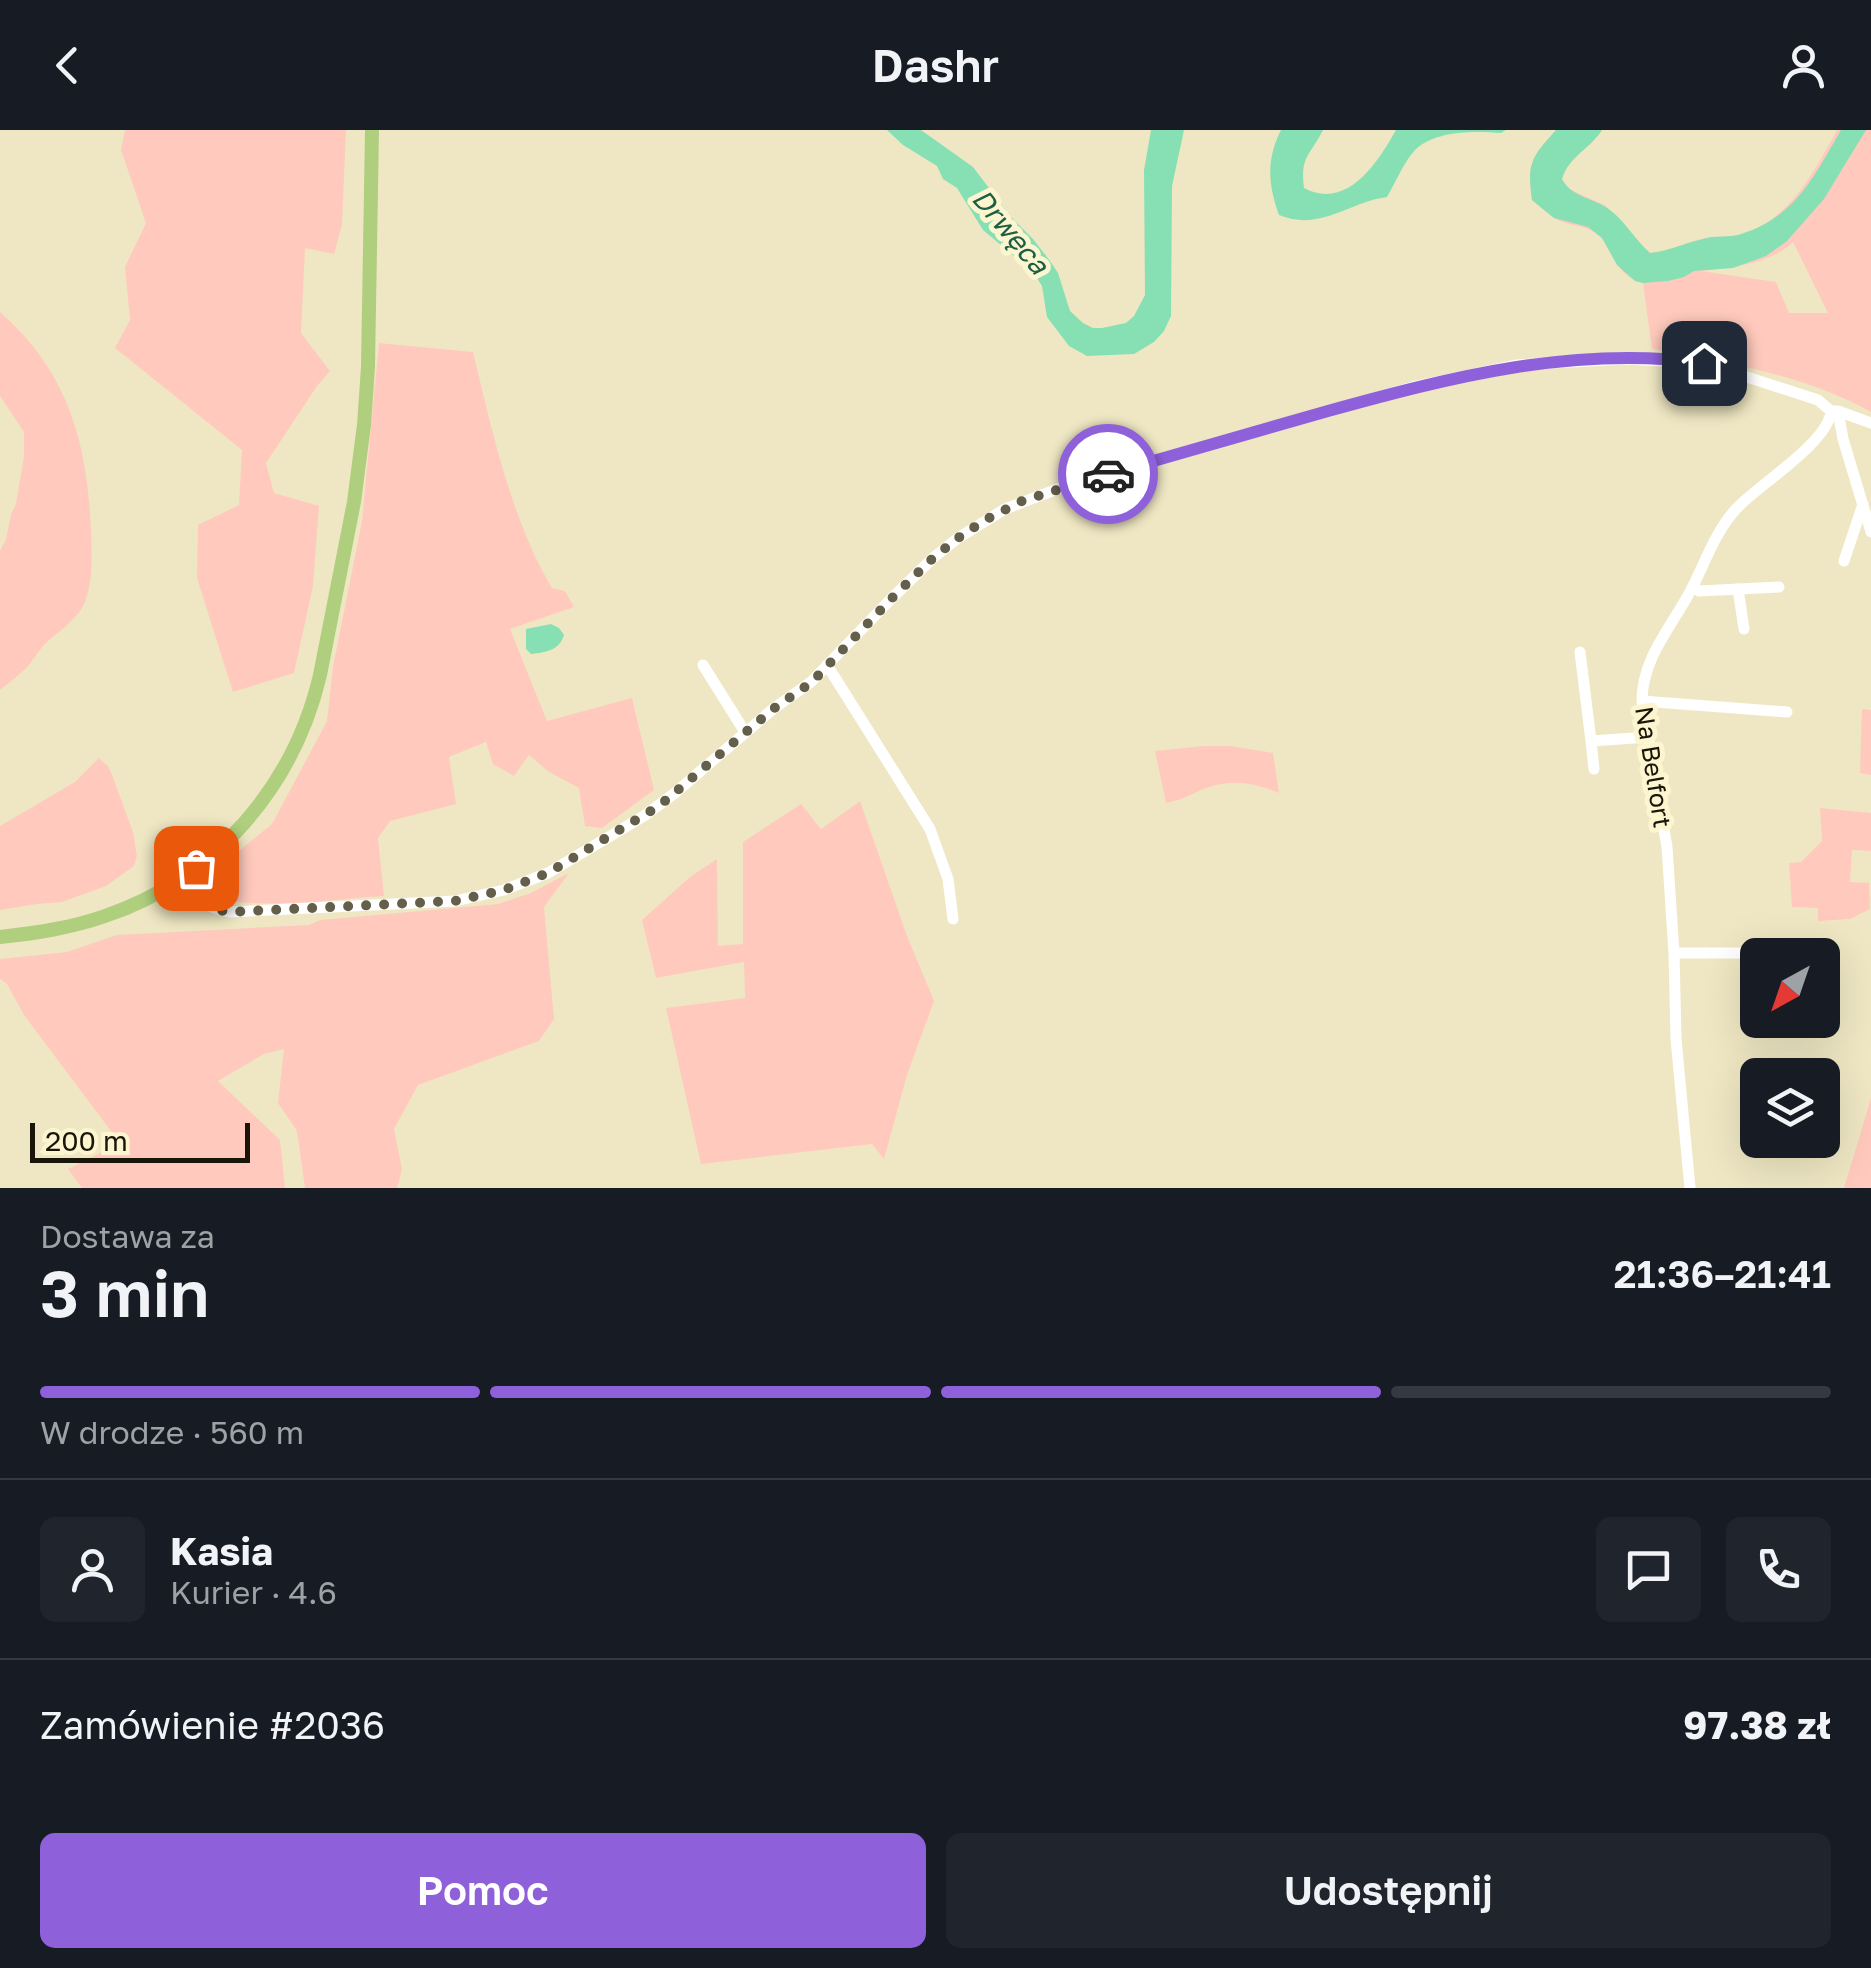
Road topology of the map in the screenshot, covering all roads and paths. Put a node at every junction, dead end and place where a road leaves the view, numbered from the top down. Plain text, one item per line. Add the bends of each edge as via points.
1 (372, 130) edge
2 (1834, 411) junction
3 (1871, 423) edge
4 (1863, 504) junction
5 (1871, 532) edge
6 (1844, 562) dead end
7 (1693, 586) junction
8 (1779, 587) dead end
9 (1738, 589) junction
10 (1744, 629) dead end
11 (1580, 652) dead end
12 (703, 665) dead end
13 (828, 665) junction
14 (1642, 701) junction
15 (1787, 712) dead end
16 (745, 732) junction
17 (1648, 737) junction
18 (1591, 741) junction
19 (1594, 770) dead end
20 (181, 879) junction
21 (953, 919) dead end
22 (0, 938) edge
23 (1740, 952) edge
24 (1674, 953) junction
25 (1690, 1188) edge

1 - 20 main road via 364,425 316,692 297,743 259,806
2 - 3 street
2 - 4 street
2 - 7 street, Na Belfort via 1810,444 1728,518
2 - 13 street via 1704,363 1517,365 1412,387 1044,493 985,520 933,558
4 - 5 street
4 - 6 street
7 - 9 street
7 - 14 street, Na Belfort via 1650,662
8 - 9 street
9 - 10 street
11 - 18 street
12 - 16 street
13 - 16 street
13 - 21 street via 930,828
14 - 15 street
14 - 17 street, Na Belfort
16 - 20 street via 644,816 548,873 504,890 431,903 230,912 198,900
17 - 18 street
17 - 24 street, Na Belfort via 1667,847
18 - 19 street
20 - 22 main road via 96,919
23 - 24 street
24 - 25 street, Na Belfort

